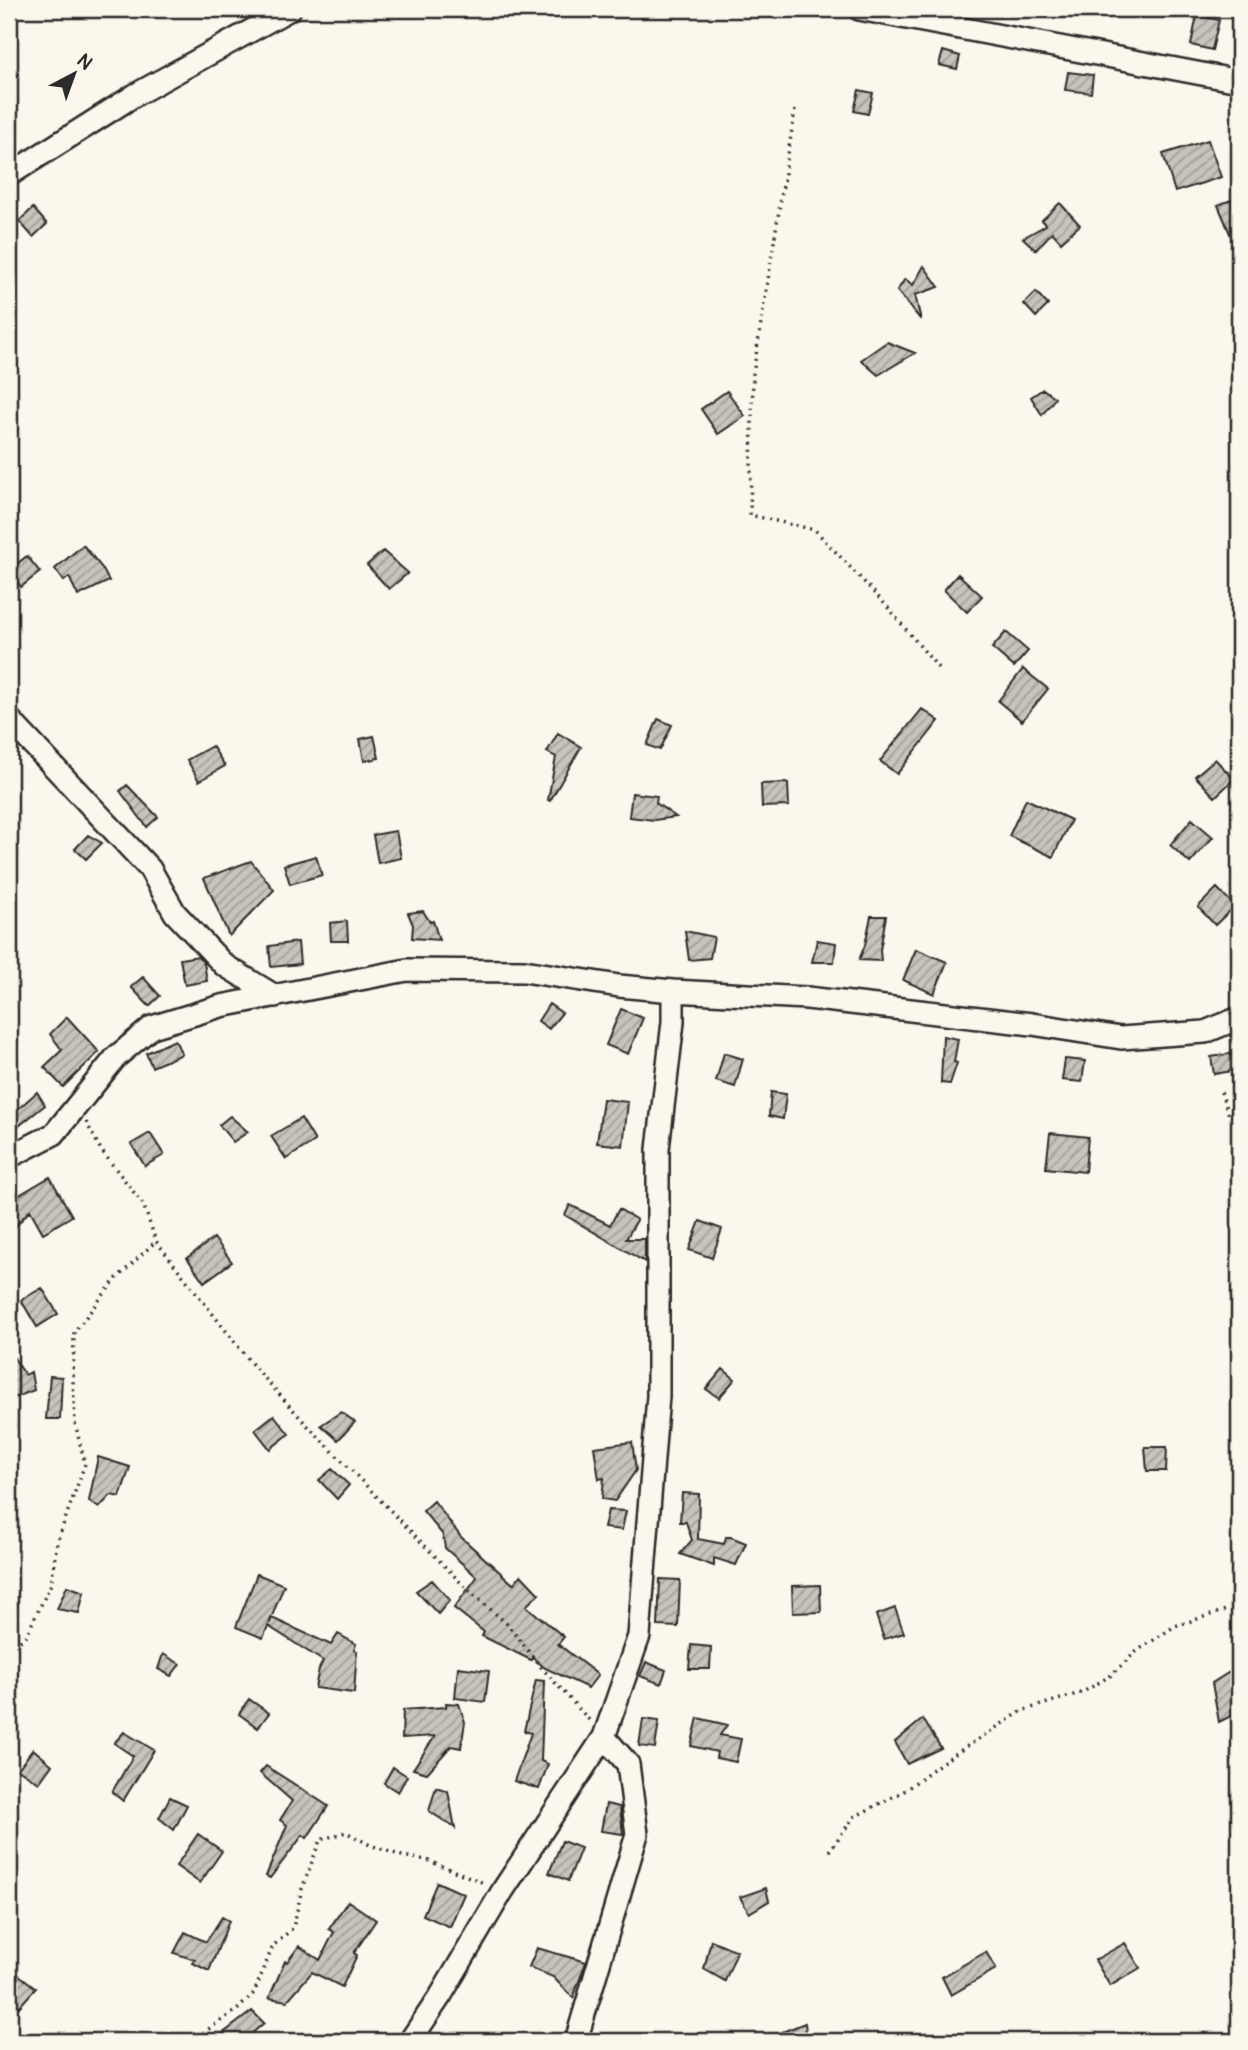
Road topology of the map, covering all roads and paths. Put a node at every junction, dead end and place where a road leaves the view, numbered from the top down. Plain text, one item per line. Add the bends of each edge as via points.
1 (290, 9) edge
2 (859, 9) edge
3 (1239, 82) edge
4 (795, 110) dead end
5 (9, 175) edge
6 (940, 670) dead end
7 (9, 719) edge
8 (673, 991) junction
9 (275, 996) junction
10 (1239, 1018) edge
11 (1221, 1092) dead end
12 (77, 1105) junction
13 (1239, 1129) edge
14 (9, 1157) edge
15 (156, 1241) junction
16 (1239, 1606) edge
17 (9, 1650) edge
18 (604, 1737) junction
19 (829, 1851) dead end
20 (503, 1890) junction
21 (191, 2041) edge
22 (410, 2041) edge
23 (576, 2041) edge

1 - 5 street via 135,95
2 - 3 street
4 - 6 path via 753,374 750,515 815,530
7 - 9 street via 150,869 175,913 225,965
8 - 9 street via 524,971 407,970
8 - 10 street via 807,998 1121,1038 1205,1031
8 - 18 street via 658,1149 658,1396 639,1636
9 - 12 street via 221,1006 152,1027 116,1057
11 - 13 path
12 - 14 street via 54,1134
12 - 15 path via 101,1150 143,1204
15 - 17 path via 116,1279 74,1332 75,1423 85,1464 57,1542 51,1584 26,1636
15 - 18 path via 251,1363 306,1424 506,1623
16 - 19 path via 1175,1626 1083,1692 1022,1711 904,1791 854,1817
18 - 20 street
18 - 23 street via 628,1764 637,1834
20 - 21 path via 427,1860 370,1845 346,1832 320,1840 293,1928 273,1945 254,1993
20 - 22 street

